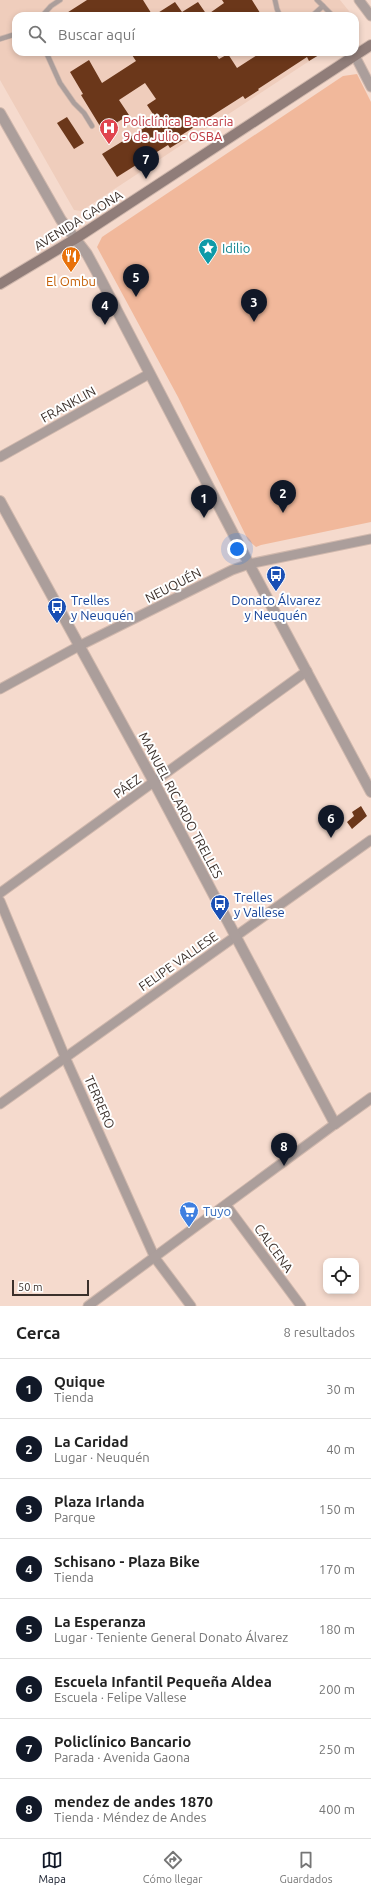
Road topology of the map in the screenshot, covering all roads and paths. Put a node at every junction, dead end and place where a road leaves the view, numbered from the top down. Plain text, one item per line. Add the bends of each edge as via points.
1 (60, 0) edge
2 (275, 0) edge
3 (317, 0) edge
4 (359, 0) edge
5 (322, 6) junction
6 (45, 12) edge
7 (278, 12) edge
8 (316, 12) edge
9 (329, 12) edge
10 (371, 16) edge
11 (12, 35) edge
12 (0, 39) edge
13 (371, 45) edge
14 (359, 51) edge
15 (48, 56) edge
16 (351, 56) edge
17 (355, 56) edge
18 (371, 87) edge
19 (0, 112) edge
20 (92, 126) dead end
21 (75, 239) junction
22 (0, 284) edge
23 (149, 374) junction
24 (0, 457) edge
25 (0, 501) edge
26 (371, 539) edge
27 (249, 564) junction
28 (79, 646) junction
29 (307, 671) junction
30 (0, 689) edge
31 (154, 782) junction
32 (371, 792) edge
33 (371, 840) edge
34 (0, 893) edge
35 (0, 901) edge
36 (236, 936) junction
37 (65, 1058) junction
38 (371, 1098) edge
39 (0, 1104) edge
40 (335, 1124) junction
41 (226, 1205) junction
42 (155, 1258) junction
43 (88, 1306) edge
44 (191, 1306) edge
45 (301, 1306) edge

1 - 6 lane
2 - 7 lane
3 - 5 lane
4 - 10 street
5 - 8 lane
5 - 9 lane
11 - 12 lane
13 - 14 main road, AVENIDA GAONA
15 - 20 lane via 60,83
16 - 21 main road, AVENIDA GAONA
17 - 18 street
19 - 21 street via 61,220
21 - 22 main road, AVENIDA GAONA
21 - 23 street via 87,254
23 - 24 street, FRANKLIN
23 - 27 street
25 - 28 street, MANUEL RICARDO TRELLES
26 - 27 street, NEUQUÉN
27 - 28 street, NEUQUÉN
27 - 29 street
28 - 30 street, NEUQUÉN
28 - 31 street, MANUEL RICARDO TRELLES
29 - 31 street, PÁEZ
29 - 32 street
31 - 34 street, PÁEZ
31 - 36 street, MANUEL RICARDO TRELLES
33 - 36 street, FELIPE VALLESE
35 - 37 street, TERRERO
36 - 37 street, FELIPE VALLESE
36 - 40 street, MANUEL RICARDO TRELLES
37 - 39 street, FELIPE VALLESE
37 - 42 street, TERRERO
38 - 40 street
40 - 41 street
41 - 42 street
41 - 45 street, CALCENA
42 - 43 street
42 - 44 street, TERRERO

